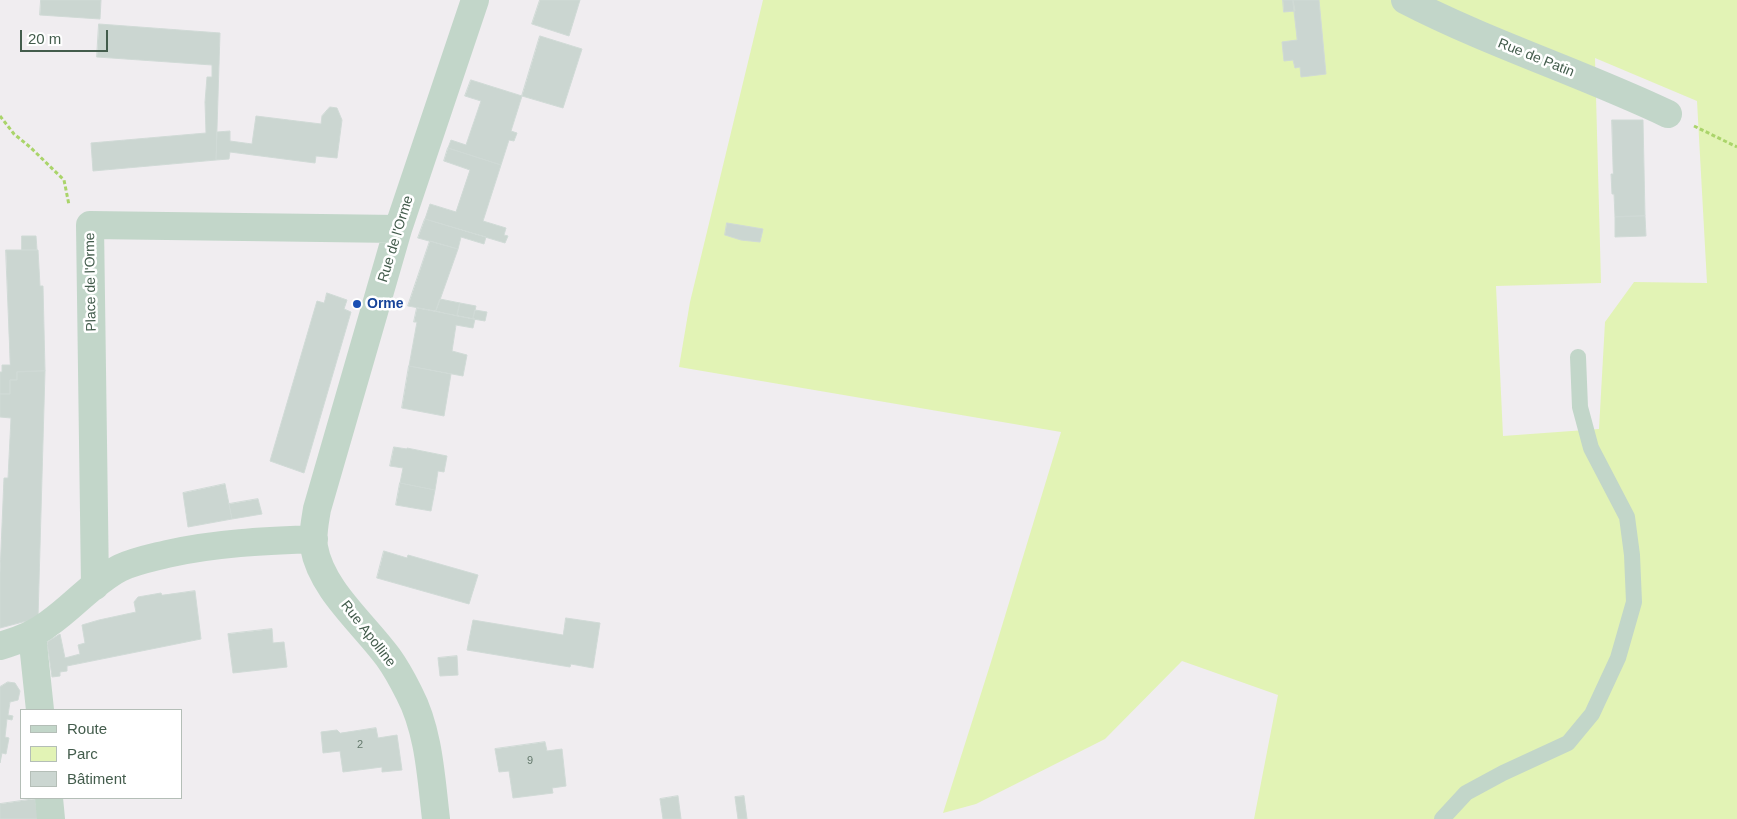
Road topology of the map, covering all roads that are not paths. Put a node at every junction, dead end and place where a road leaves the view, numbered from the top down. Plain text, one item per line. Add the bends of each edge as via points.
1 (1405, 0) edge
2 (469, 2) edge
3 (1668, 114) road end
4 (398, 229) junction
5 (1578, 357) dead end
6 (314, 539) junction
7 (95, 586) junction
8 (32, 634) junction
9 (0, 646) edge
10 (40, 709) edge
11 (48, 799) edge
12 (51, 819) edge
13 (436, 819) edge
14 (1442, 819) edge

1 - 3 street, Rue de Patin via 1502,45
2 - 4 street, Rue de l'Orme
4 - 6 street, Rue de l'Orme via 317,509
4 - 7 street, Place de l'Orme via 90,225
5 - 14 lane via 1580,407 1591,448 1627,517 1634,602 1618,658 1592,714 1568,743 1466,793
6 - 7 street via 194,548 134,562
6 - 13 street, Rue Apolline via 318,561 327,580 388,657 410,694 424,734
7 - 8 street
8 - 9 street
8 - 10 street
11 - 12 street

